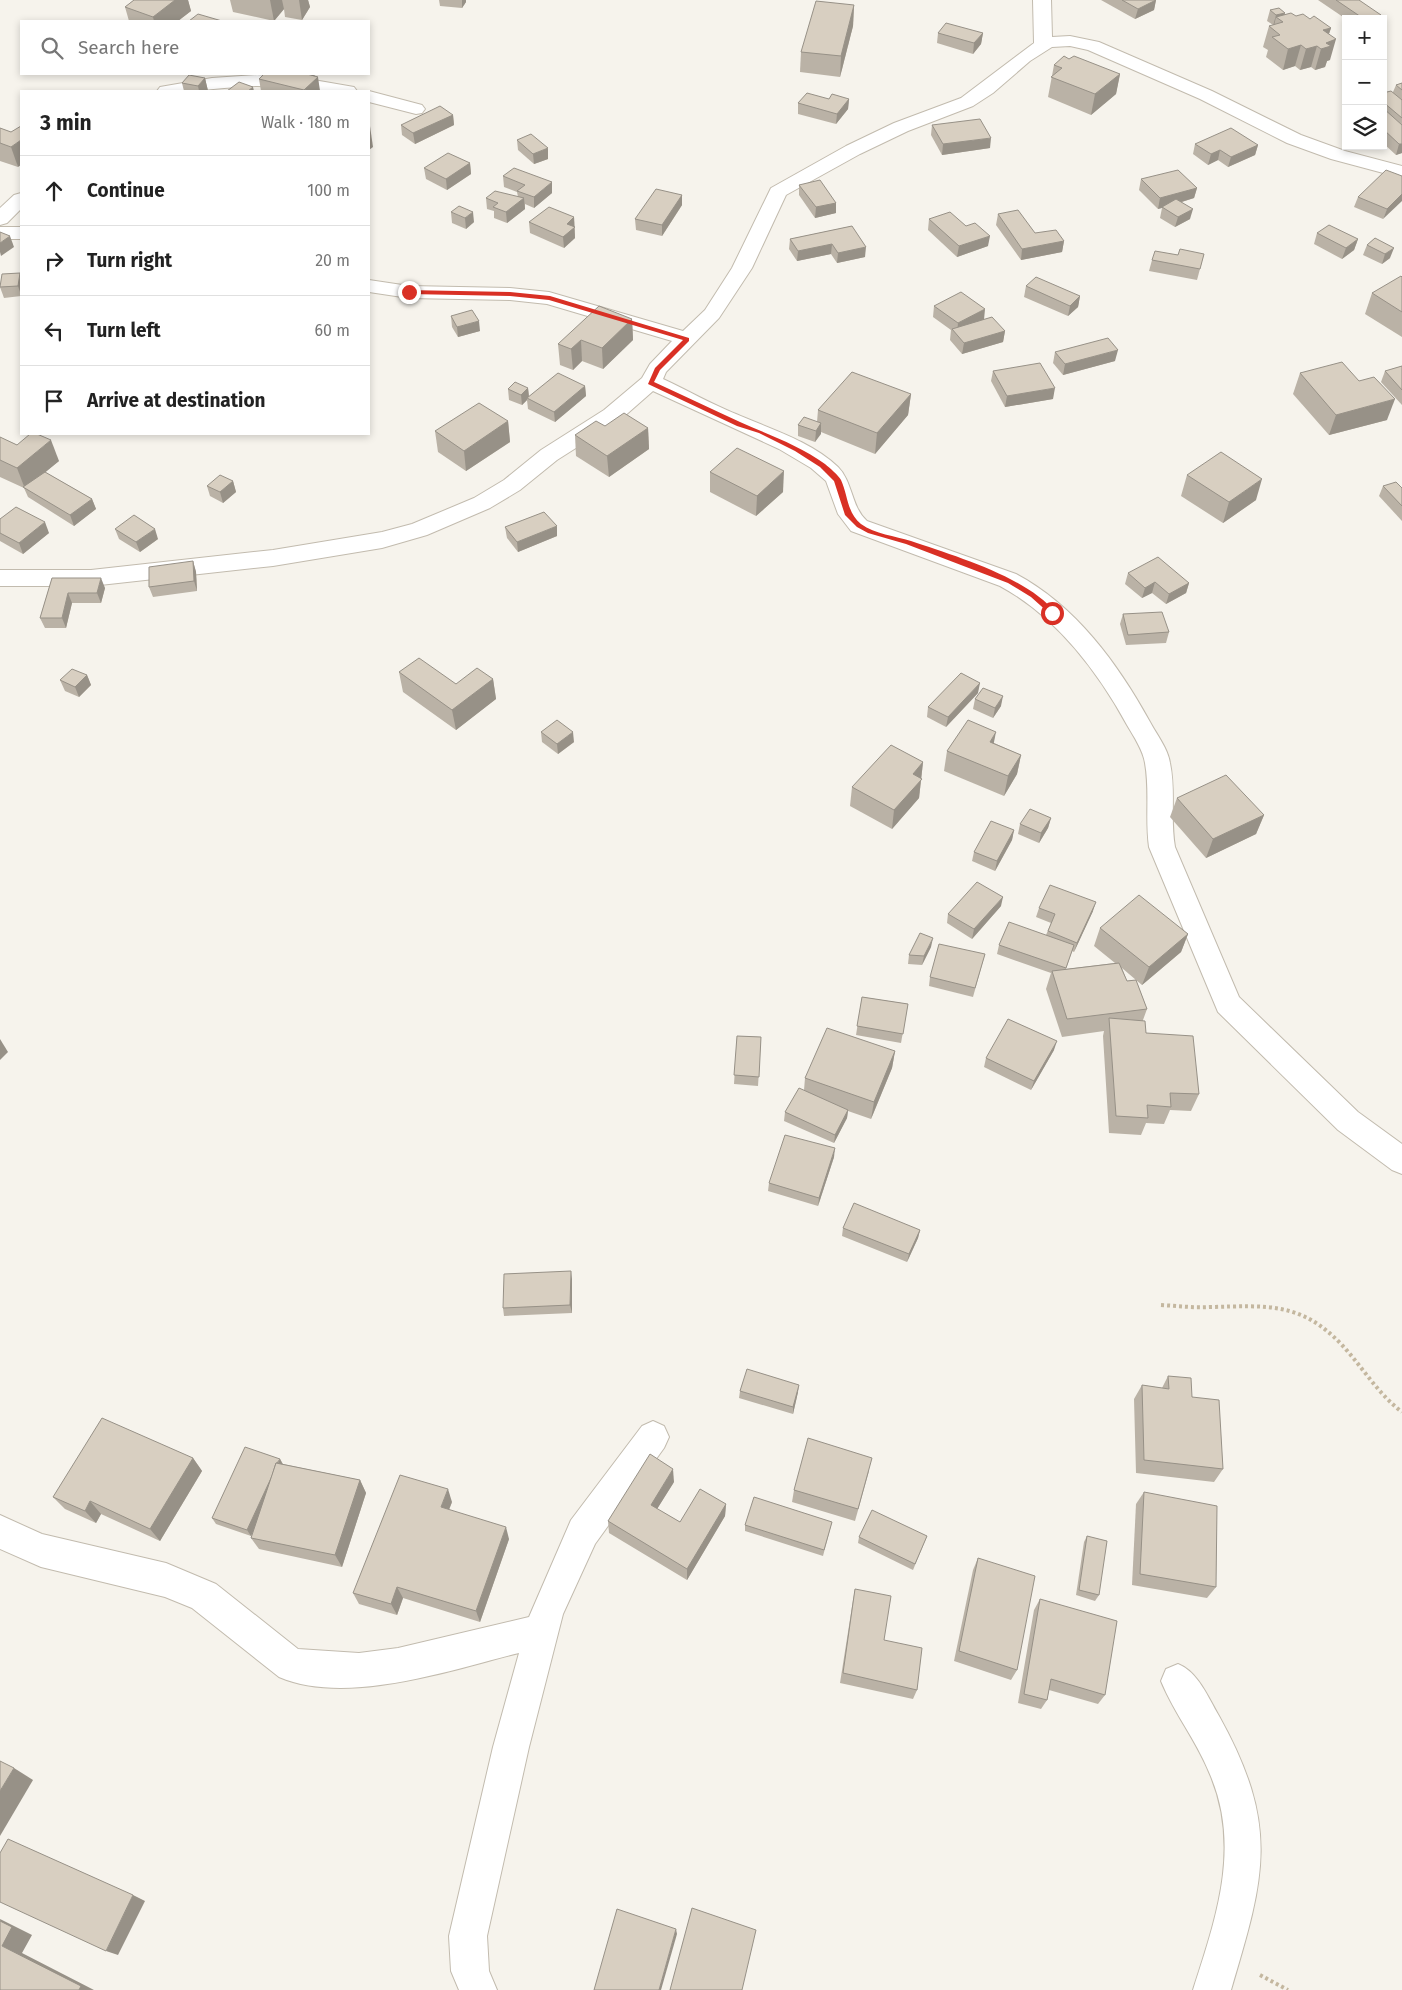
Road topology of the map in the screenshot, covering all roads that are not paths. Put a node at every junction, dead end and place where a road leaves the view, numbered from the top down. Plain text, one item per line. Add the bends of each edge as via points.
1 (1042, 0) edge
2 (1044, 44) junction
3 (173, 90) edge
4 (343, 90) edge
5 (370, 96) edge
6 (416, 109) dead end
7 (1402, 172) edge
8 (20, 200) edge
9 (0, 219) edge
10 (0, 233) edge
11 (20, 233) edge
12 (370, 286) edge
13 (687, 339) junction
14 (651, 382) junction
15 (0, 578) edge
16 (1402, 1161) edge
17 (653, 1437) dead end
18 (0, 1532) edge
19 (542, 1631) junction
20 (1178, 1681) dead end
21 (478, 1990) edge
22 (1212, 1990) edge

1 - 2 street
2 - 7 street via 1061,40 1093,46 1206,94 1294,139
2 - 13 street via 1024,57 988,90 967,102 853,150 778,192 742,268 712,314
3 - 4 street via 227,82 289,80
5 - 6 street
8 - 9 street
10 - 11 street
12 - 13 street via 409,292 550,298
13 - 14 street via 658,369
14 - 15 street via 625,406 549,456 512,485 482,503 419,530 382,540 273,558 158,572 91,578
14 - 16 street via 762,432 822,466 837,480 849,515 859,526 1010,581 1034,596 1072,632 1126,700 1153,750 1158,763 1158,831 1162,847 1228,1004 1340,1114
17 - 19 street via 583,1532 547,1612
18 - 19 street via 41,1550 166,1580 204,1596 291,1664 360,1670 398,1665
19 - 21 street via 511,1747 468,1936 470,1971
20 - 22 street via 1228,1772 1236,1794 1244,1841 1235,1911

